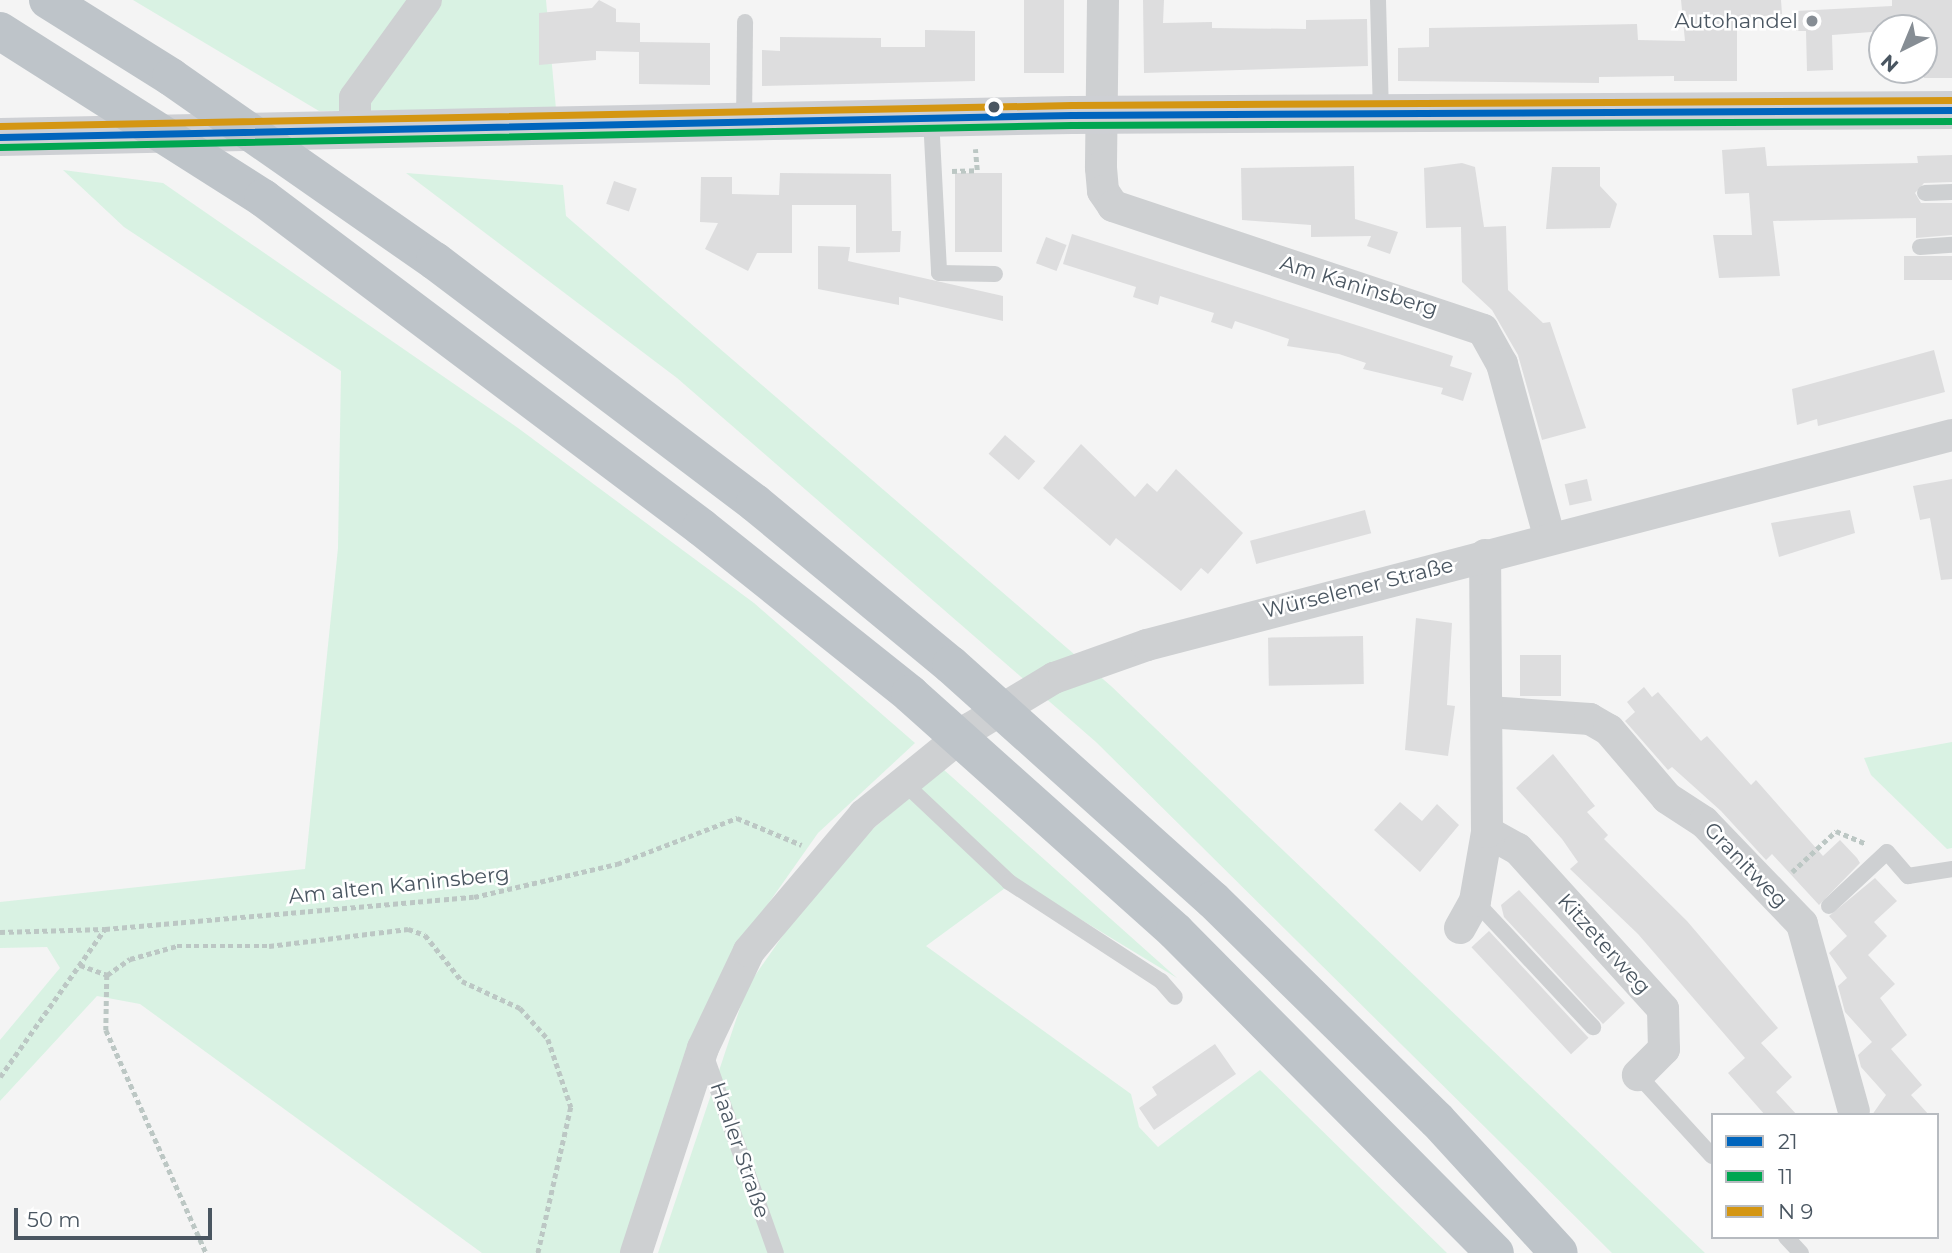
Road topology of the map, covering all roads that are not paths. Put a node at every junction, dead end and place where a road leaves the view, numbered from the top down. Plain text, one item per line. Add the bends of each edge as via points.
1 (48, 0) edge
2 (91, 0) edge
3 (426, 0) edge
4 (1103, 0) edge
5 (1378, 0) edge
6 (745, 22) dead end
7 (0, 31) edge
8 (171, 77) junction
9 (1952, 110) edge
10 (1103, 115) junction
11 (931, 117) junction
12 (1381, 117) junction
13 (744, 125) junction
14 (355, 130) junction
15 (0, 136) edge
16 (1952, 192) edge
17 (1925, 193) dead end
18 (1952, 245) edge
19 (1920, 247) dead end
20 (995, 274) dead end
21 (1952, 435) edge
22 (1550, 539) junction
23 (1485, 555) junction
24 (1488, 712) junction
25 (902, 781) junction
26 (1487, 832) junction
27 (822, 860) joint
28 (1952, 869) edge
29 (1829, 906) dead end
30 (1468, 915) joint
31 (1175, 997) dead end
32 (1592, 1027) dead end
33 (703, 1048) junction
34 (1638, 1075) joint
35 (1855, 1113) edge
36 (1710, 1154) edge
37 (1788, 1239) edge
38 (636, 1253) edge
39 (776, 1253) edge
40 (1495, 1253) edge
41 (1559, 1253) edge
42 (1801, 1253) edge

1 - 8 highway
2 - 8 highway
3 - 14 street via 355,98
4 - 10 street, Am Kaninsberg
5 - 12 lane
6 - 13 lane
7 - 40 highway via 263,198 701,527 910,694 1175,931
8 - 41 highway via 337,191 678,443 951,665 1058,757 1418,1101
9 - 12 main road
10 - 11 main road
10 - 12 main road
10 - 22 street, Am Kaninsberg via 1103,191 1113,206 1483,330 1502,364
11 - 13 main road
11 - 20 lane via 939,273
13 - 14 main road
14 - 15 main road
16 - 17 lane
18 - 19 lane
21 - 22 street, Würselener Straße
22 - 23 street, Würselener Straße
23 - 24 street
23 - 25 street, Würselener Straße via 1254,614 1054,678 971,728
24 - 26 street
24 - 35 street, Granitweg via 1590,719 1609,730 1667,798 1704,822 1795,916
25 - 27 street, Würselener Straße
25 - 31 lane via 1009,881 1161,981
26 - 30 street
26 - 34 street, Kitzeterweg via 1518,849 1663,1009 1664,1049
27 - 33 street, Haaler Straße via 749,951
28 - 29 lane via 1908,876 1886,852
30 - 32 lane
33 - 38 street, Haaler Straße
33 - 39 lane, Haaler Straße
34 - 36 lane
37 - 42 lane

